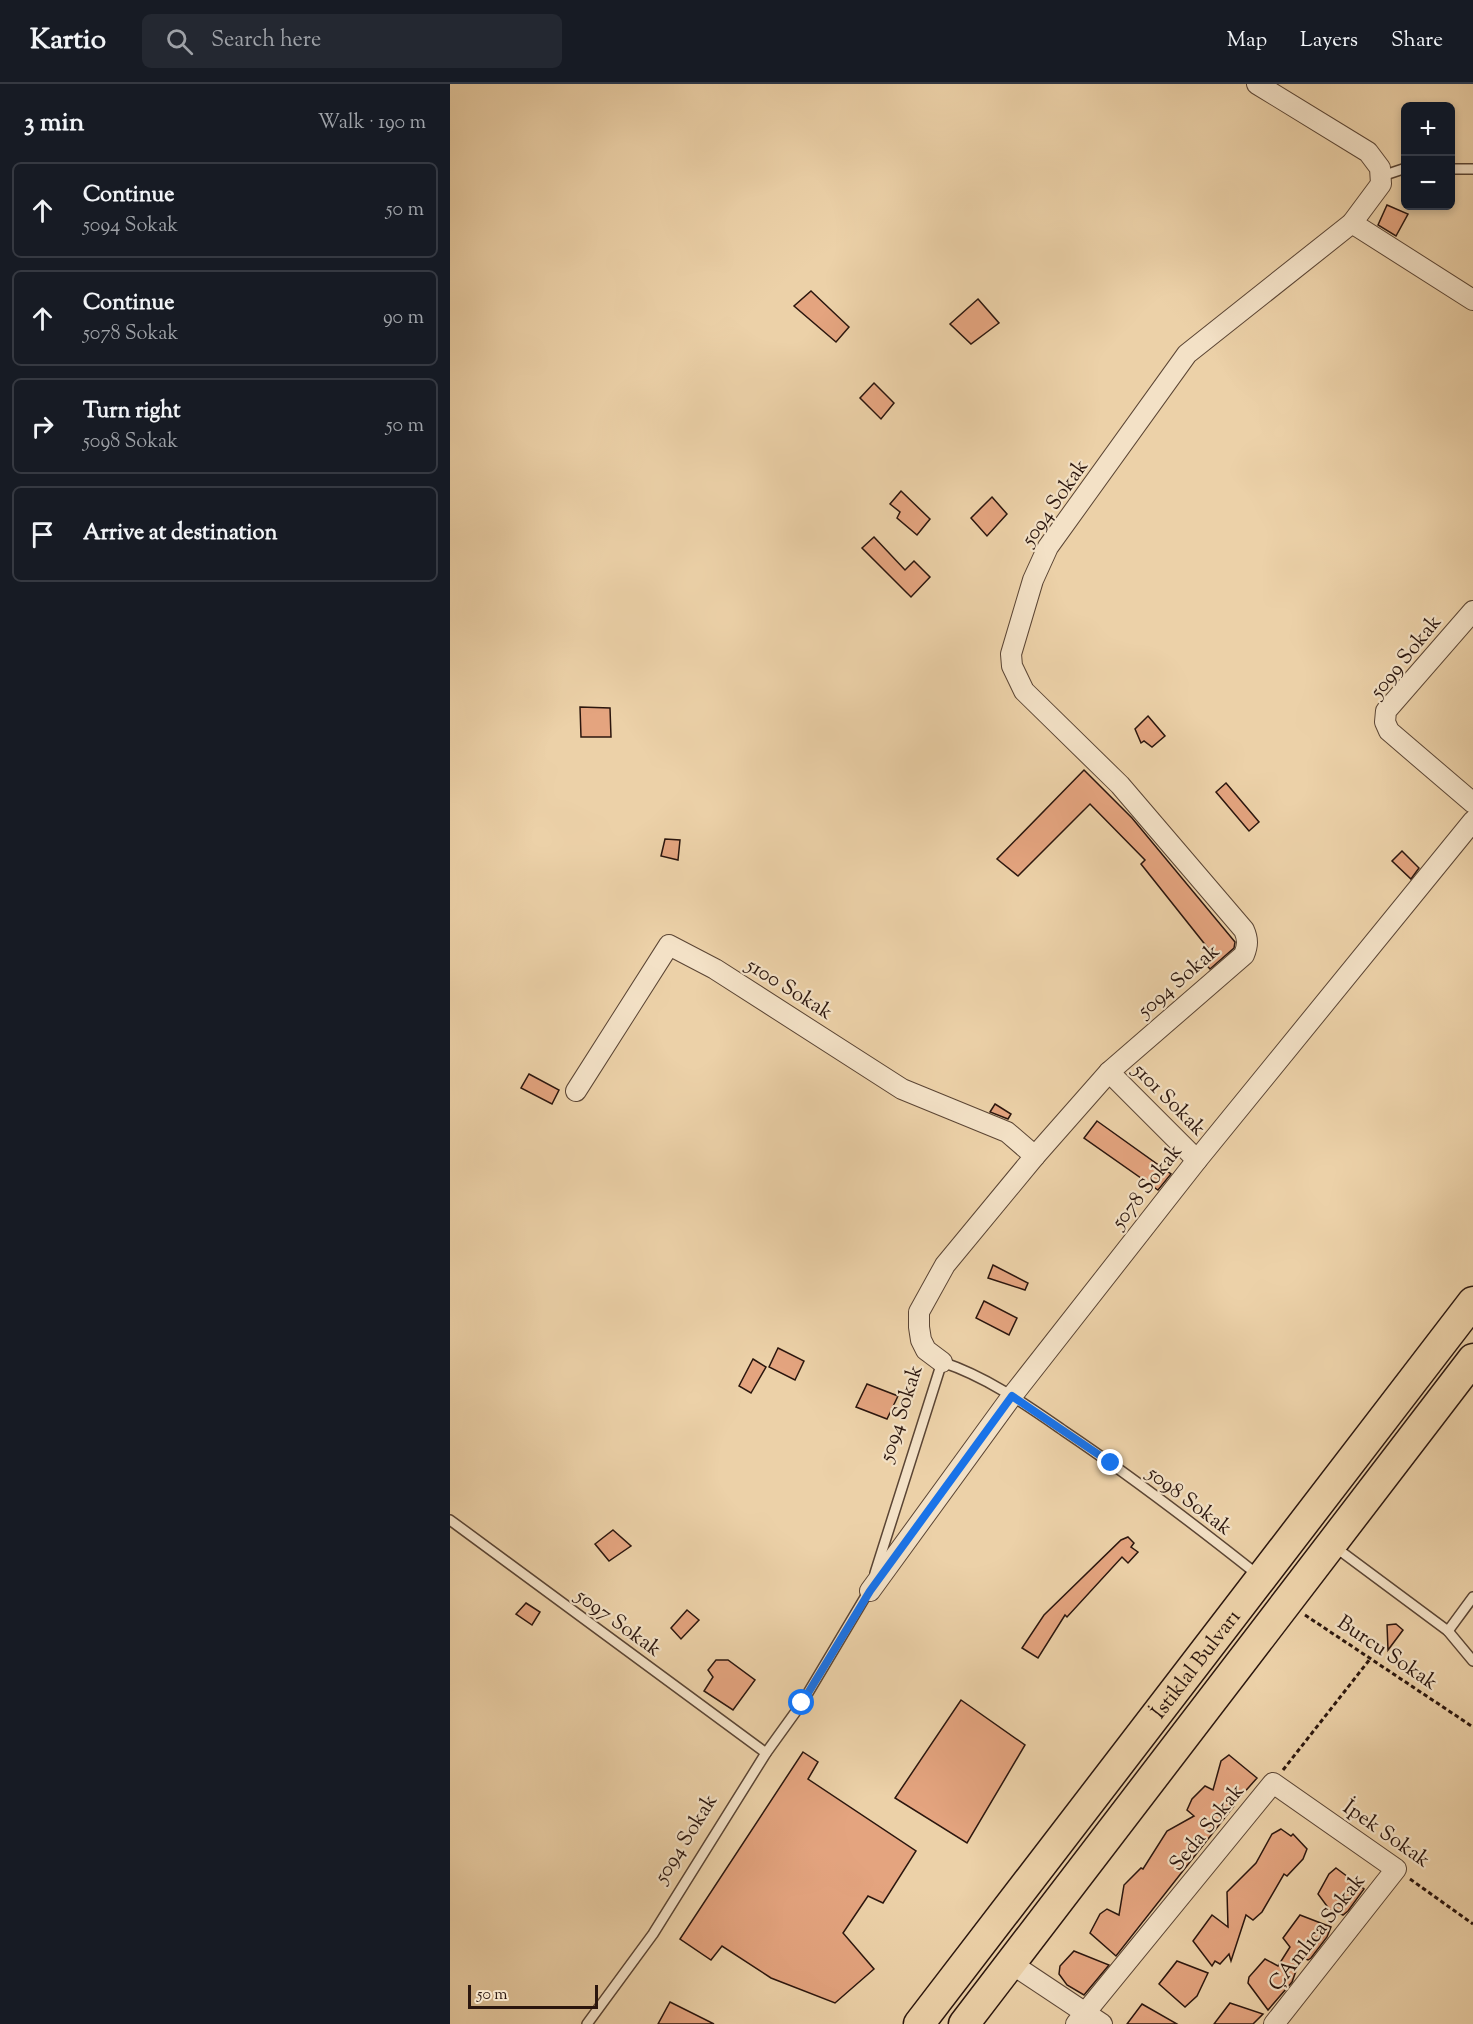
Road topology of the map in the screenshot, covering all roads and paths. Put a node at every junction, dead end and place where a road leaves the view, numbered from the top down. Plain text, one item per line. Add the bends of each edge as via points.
1 (1257, 84) edge
2 (1455, 169) edge
3 (1473, 169) edge
4 (1401, 170) edge
5 (1382, 176) junction
6 (1352, 223) junction
7 (1473, 300) edge
8 (1473, 611) edge
9 (1473, 803) edge
10 (1473, 821) edge
11 (1108, 1072) junction
12 (576, 1091) dead end
13 (1035, 1155) junction
14 (1197, 1160) junction
15 (1473, 1302) edge
16 (1473, 1359) edge
17 (942, 1362) junction
18 (1012, 1396) junction
19 (450, 1520) edge
20 (1331, 1543) junction
21 (1261, 1577) junction
22 (870, 1591) junction
23 (1473, 1597) edge
24 (1286, 1602) junction
25 (1448, 1631) junction
26 (1371, 1659) junction
27 (1473, 1661) edge
28 (1473, 1727) edge
29 (766, 1753) junction
30 (1273, 1783) junction
31 (1396, 1869) junction
32 (1473, 1924) edge
33 (1012, 1964) junction
34 (1081, 2018) edge
35 (587, 2024) edge
36 (919, 2024) edge
37 (964, 2024) edge
38 (1102, 2024) edge
39 (1274, 2024) edge

1 - 5 street via 1368,152 1377,161
2 - 3 lane
4 - 5 lane
5 - 6 street, 5094 Sokak via 1381,184
6 - 7 street
6 - 11 street, 5094 Sokak via 1187,354 1048,547 1013,639 1012,666 1024,691 1120,785 1248,939 1244,955
8 - 9 street, 5099 Sokak via 1386,711 1385,722 1389,730
10 - 14 street, 5078 Sokak
11 - 13 street, 5094 Sokak
11 - 14 street, 5101 Sokak
12 - 13 street, 5100 Sokak via 669,945 715,969 902,1089 1007,1132
13 - 17 street, 5094 Sokak via 945,1265 919,1312 921,1340 926,1350
14 - 18 street, 5078 Sokak
15 - 21 main road, İstiklal Bulvarı
16 - 20 main road, İstiklal Bulvarı
17 - 18 lane, 5098 Sokak via 972,1372
17 - 22 lane, 5094 Sokak
18 - 21 lane, 5098 Sokak via 1111,1463
18 - 22 street, 5078 Sokak
19 - 29 lane, 5097 Sokak
20 - 24 main road, İstiklal Bulvarı
20 - 25 lane
21 - 36 main road, İstiklal Bulvarı
22 - 29 lane, 5094 Sokak via 802,1703
23 - 25 lane
24 - 26 path, Burcu Sokak
24 - 33 main road, İstiklal Bulvarı
25 - 27 lane
26 - 28 path, Burcu Sokak
26 - 30 path, Seda Sokak
29 - 35 lane, 5094 Sokak via 653,1934
30 - 31 street, İpek Sokak
30 - 34 street, Seda Sokak
31 - 32 path, İpek Sokak
31 - 39 street, ÇAmlıca Sokak
33 - 34 street
33 - 37 main road, İstiklal Bulvarı
34 - 38 street

